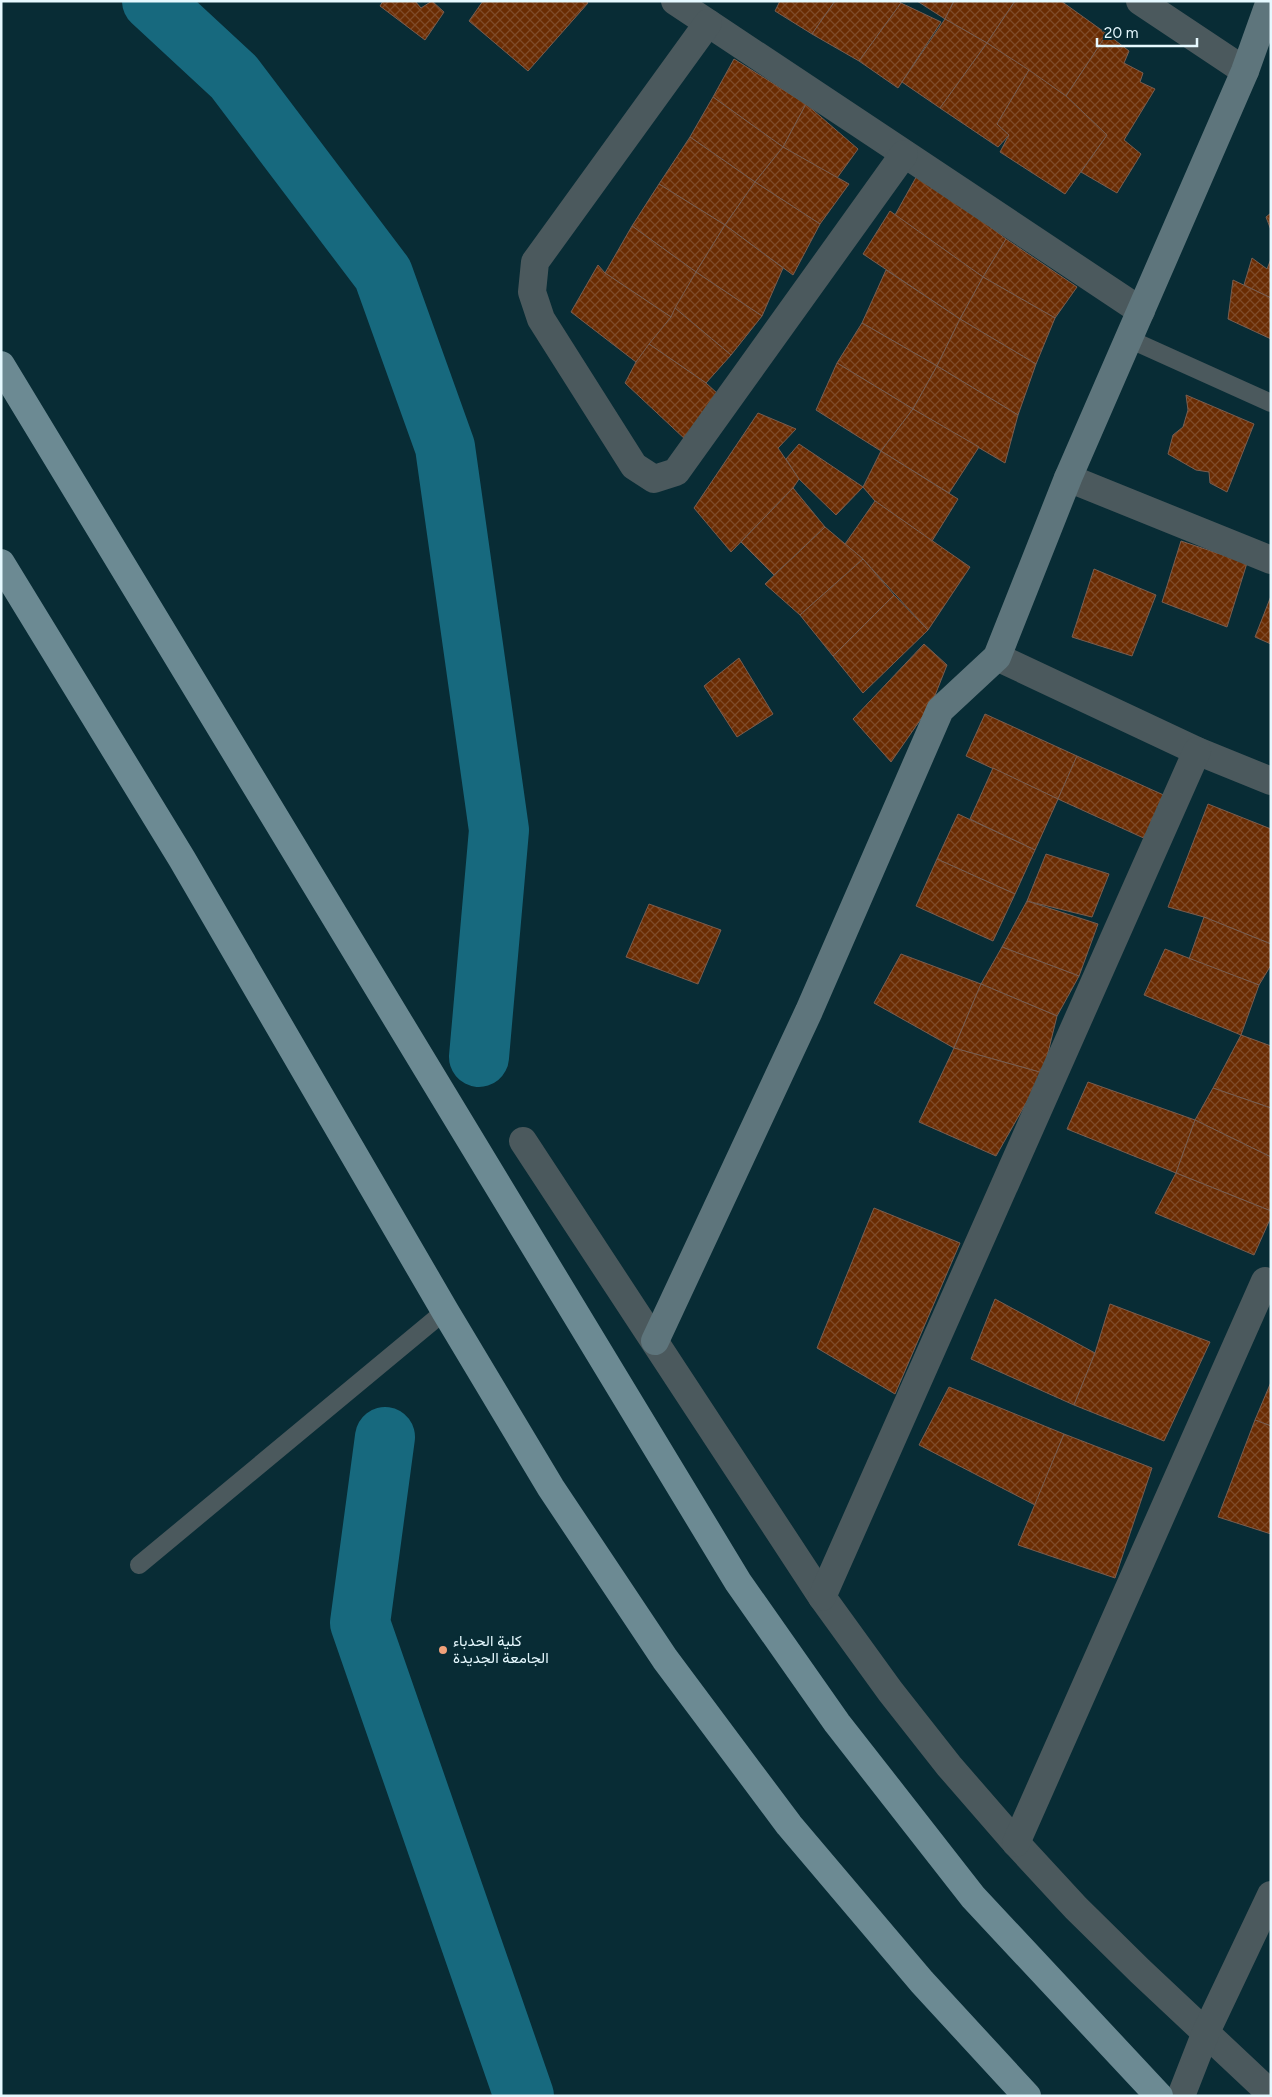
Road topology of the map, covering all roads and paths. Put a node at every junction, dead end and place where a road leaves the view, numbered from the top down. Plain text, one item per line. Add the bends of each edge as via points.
1 (674, 1) edge
2 (1140, 1) edge
3 (1270, 1) edge
4 (708, 23) junction
5 (1246, 71) junction
6 (904, 154) junction
7 (1141, 311) junction
8 (1129, 339) junction
9 (1, 365) edge
10 (1271, 403) edge
11 (1068, 478) junction
12 (1271, 560) edge
13 (1, 563) edge
14 (997, 657) junction
15 (1197, 751) junction
16 (1271, 781) edge
17 (523, 1141) dead end
18 (1269, 1278) edge
19 (445, 1311) junction
20 (655, 1342) junction
21 (139, 1565) dead end
22 (822, 1596) junction
23 (1016, 1843) junction
24 (1271, 1895) edge
25 (1206, 2032) junction
26 (1271, 2094) edge
27 (1027, 2096) edge
28 (1159, 2096) edge
29 (1181, 2096) edge

1 - 4 street
2 - 5 street
3 - 5 street
4 - 6 street
4 - 6 street via 536,262 532,292 541,320 634,466 654,479 676,472
5 - 7 street
6 - 7 street
7 - 8 street
8 - 10 lane
8 - 11 street
9 - 28 main road via 738,1582 837,1724 972,1897
11 - 12 street
11 - 14 street
13 - 19 main road via 182,859
14 - 15 street
14 - 20 street via 940,710 809,1011
15 - 16 street
15 - 22 street
17 - 20 street
18 - 23 street
19 - 21 lane
19 - 27 main road via 551,1488 665,1659 789,1825 922,1982
20 - 22 street
22 - 23 street via 896,1699
23 - 25 street via 1083,1915
24 - 25 street
25 - 26 street
25 - 29 street

